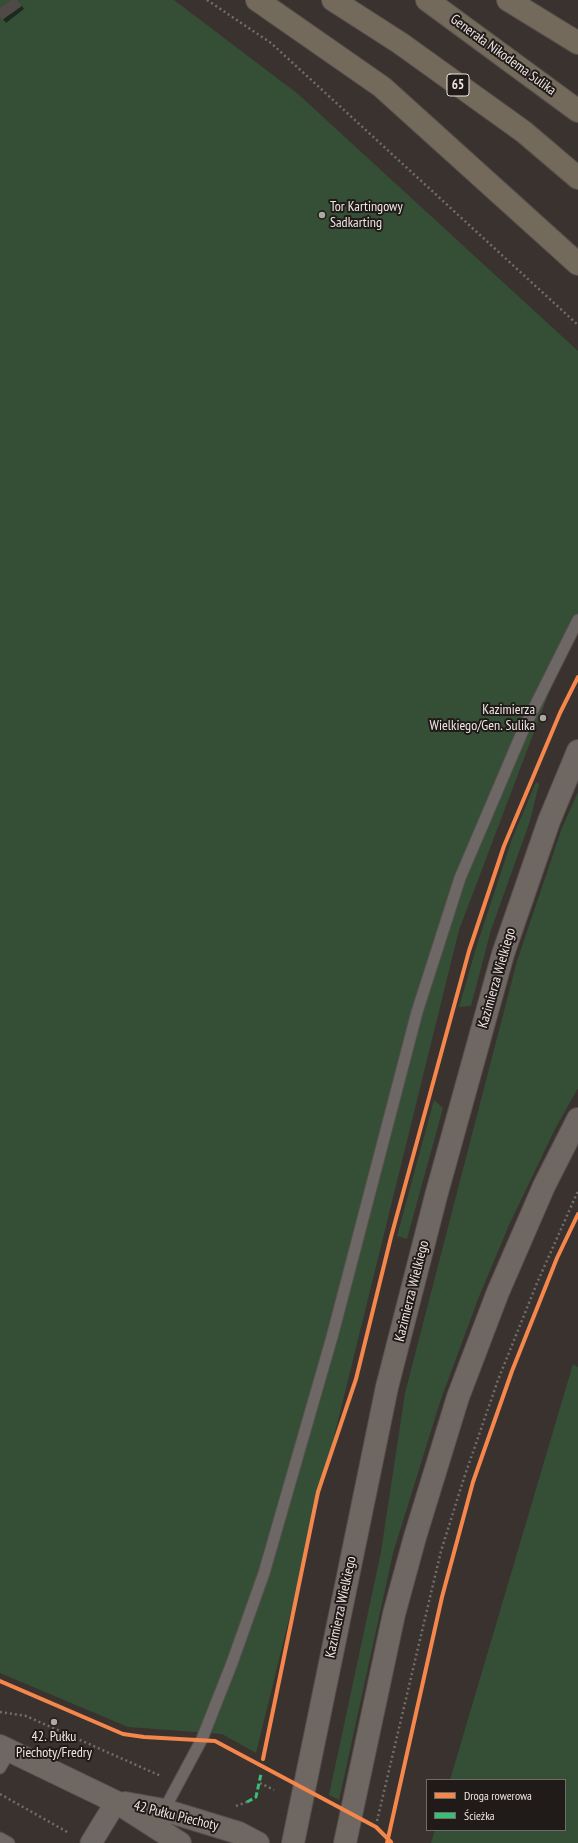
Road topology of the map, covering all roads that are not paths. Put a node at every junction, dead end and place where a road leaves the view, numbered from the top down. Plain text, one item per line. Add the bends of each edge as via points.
1 (257, 0) edge
2 (333, 0) edge
3 (427, 0) edge
4 (508, 0) edge
5 (578, 43) edge
6 (578, 111) edge
7 (578, 178) edge
8 (578, 264) edge
9 (578, 620) edge
10 (578, 751) edge
11 (578, 1119) edge
12 (3, 1755) edge
13 (116, 1802) junction
14 (164, 1810) junction
15 (0, 1838) edge
16 (82, 1839) edge
17 (9, 1843) edge
18 (180, 1843) edge
19 (258, 1843) edge
20 (293, 1843) edge
21 (345, 1843) edge

1 - 8 highway via 382,87
2 - 7 highway, 65 via 413,52 524,132
3 - 6 highway, Generała Nikodema Sulika
4 - 5 highway
9 - 14 lane via 524,728 460,878 417,1012 332,1337 264,1573 230,1670 202,1739
10 - 20 main road, Kazimierza Wielkiego via 549,822 503,954 434,1204 387,1387
11 - 21 main road via 544,1186 501,1285 458,1397 394,1614
12 - 13 main road, 42 Pułku Piechoty
13 - 14 main road, 42 Pułku Piechoty
13 - 16 street
13 - 18 main road, 42 Pułku Piechoty
14 - 19 main road, 42 Pułku Piechoty via 239,1833
15 - 17 lane

